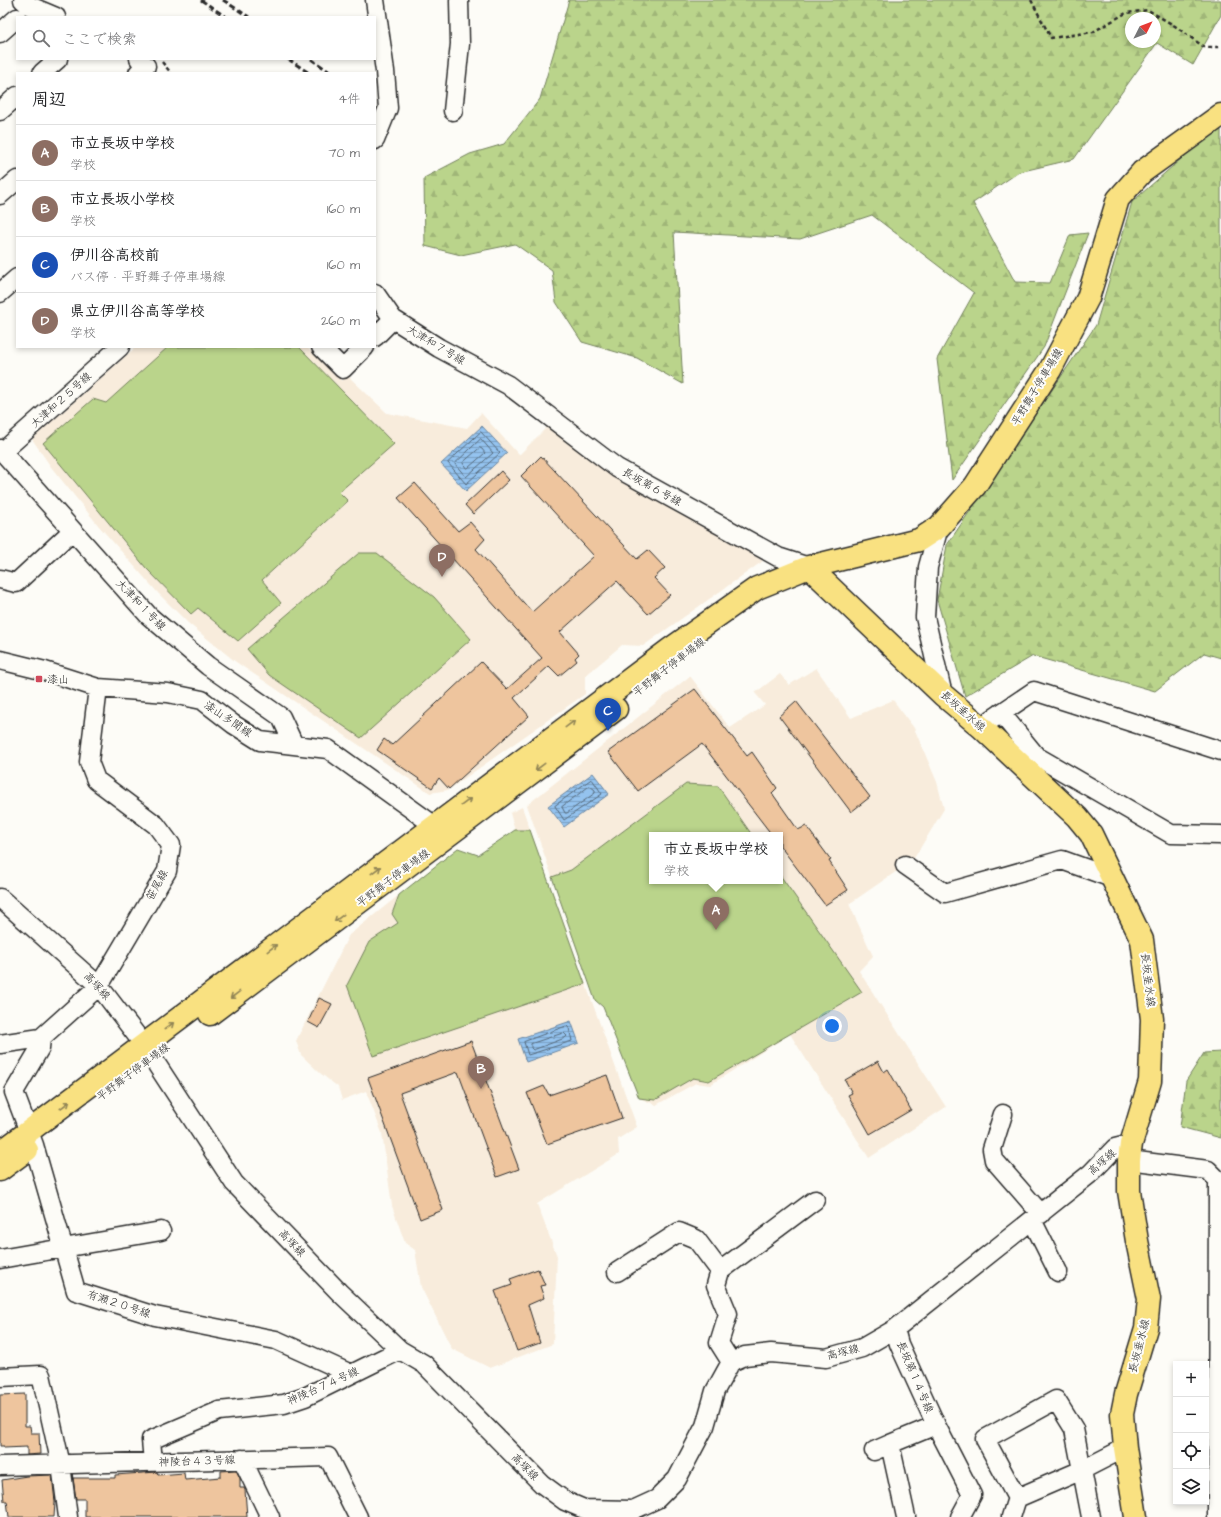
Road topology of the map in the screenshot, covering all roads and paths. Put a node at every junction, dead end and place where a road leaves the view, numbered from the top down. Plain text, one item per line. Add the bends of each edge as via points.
1 (375, 0) edge
2 (458, 0) edge
3 (1031, 0) edge
4 (22, 10) edge
5 (51, 16) edge
6 (0, 32) edge
7 (1221, 47) edge
8 (57, 60) edge
9 (147, 63) edge
10 (43, 72) edge
11 (169, 72) edge
12 (16, 97) edge
13 (0, 111) edge
14 (453, 111) dead end
15 (1221, 115) edge
16 (376, 138) edge
17 (16, 181) edge
18 (0, 195) edge
19 (16, 279) edge
20 (0, 293) edge
21 (376, 294) edge
22 (393, 319) junction
23 (376, 336) edge
24 (119, 348) edge
25 (322, 348) edge
26 (364, 348) edge
27 (508, 385) joint
28 (1, 451) edge
29 (939, 527) junction
30 (72, 530) junction
31 (809, 567) junction
32 (0, 578) edge
33 (0, 660) edge
34 (98, 688) junction
35 (943, 695) junction
36 (1001, 714) junction
37 (981, 727) junction
38 (294, 745) junction
39 (1221, 751) edge
40 (442, 831) junction
41 (1221, 835) edge
42 (905, 865) dead end
43 (1112, 878) junction
44 (0, 898) edge
45 (99, 986) junction
46 (41, 1038) junction
47 (0, 1044) edge
48 (148, 1051) junction
49 (1003, 1114) dead end
50 (31, 1139) junction
51 (1130, 1152) junction
52 (0, 1153) edge
53 (0, 1170) edge
54 (815, 1200) dead end
55 (1036, 1217) junction
56 (160, 1231) dead end
57 (64, 1248) junction
58 (0, 1259) edge
59 (720, 1271) junction
60 (617, 1272) dead end
61 (1058, 1272) dead end
62 (896, 1329) junction
63 (400, 1350) junction
64 (731, 1362) junction
65 (351, 1374) junction
66 (0, 1377) edge
67 (936, 1425) junction
68 (1125, 1448) junction
69 (242, 1460) junction
70 (153, 1462) junction
71 (61, 1465) junction
72 (0, 1466) edge
73 (1082, 1470) junction
74 (1017, 1498) junction
75 (68, 1517) edge
76 (270, 1517) edge
77 (358, 1517) edge
78 (906, 1517) edge
79 (960, 1517) edge
80 (1011, 1517) edge
81 (1091, 1517) edge
82 (1136, 1517) edge
83 (1217, 1517) edge

1 - 16 street via 388,108
2 - 14 street via 460,44
3 - 7 path via 1051,38 1093,32 1126,13 1148,10 1204,47
4 - 5 street
4 - 6 street
8 - 10 street
9 - 11 path
12 - 13 street
15 - 29 main road, 平野舞子停車場線 via 1142,172 1118,199 1088,298 1050,370 975,486
17 - 18 street
19 - 20 street
21 - 22 street, 大津和７号線
22 - 23 street
22 - 27 street, 大津和７号線 via 439,348
24 - 28 street, 大津和２５号線
25 - 26 street via 343,369
27 - 31 street, 長坂第６号線 via 616,468 778,557
28 - 30 street, 大津和１号線
29 - 31 main road, 平野舞子停車場線 via 919,540
29 - 35 street via 928,567 925,617
30 - 32 street via 16,582
30 - 38 street, 大津和１号線 via 149,616 208,666 281,717
31 - 35 main road, 長坂垂水線
31 - 40 main road, 平野舞子停車場線 via 779,578 678,661
33 - 34 street, 漆山多聞線 via 46,671
34 - 38 street, 漆山多聞線 via 168,693 202,700 232,724 260,740
34 - 45 street, 笹尾線 via 89,762 96,780 156,825 171,844 167,871
35 - 37 main road, 長坂垂水線
36 - 37 street
36 - 39 street via 1034,691
36 - 41 street via 1036,756 1171,834
37 - 43 main road, 長坂垂水線 via 1077,817 1091,834
38 - 40 street, 漆山多聞線 via 328,749
40 - 48 main road, 平野舞子停車場線
42 - 43 street via 945,893 1062,860
43 - 51 main road, 長坂垂水線 via 1142,940 1152,1019 1150,1081
44 - 45 street, 高塚線
45 - 46 street, 笹尾線
45 - 48 street, 高塚線
46 - 47 street
46 - 50 street, 有瀬２０号線 via 40,1048 14,1092
48 - 50 main road, 平野舞子停車場線
48 - 63 street, 高塚線 via 234,1183 339,1292
49 - 55 street via 992,1149 994,1160
50 - 52 main road, 平野舞子停車場線
50 - 53 main road, 平野舞子停車場線
50 - 57 street, 有瀬２０号線
51 - 55 street, 高塚線 via 1115,1148 1091,1172
51 - 68 main road, 長坂垂水線 via 1130,1191 1149,1299 1146,1328 1122,1414
51 - 83 street via 1208,1170 1218,1180
54 - 59 street
55 - 61 street
55 - 62 street, 高塚線
56 - 57 street
57 - 58 street
57 - 65 street, 有瀬２０号線 via 76,1291 155,1316 276,1340
59 - 60 street via 696,1239 680,1232
59 - 64 street via 716,1285 728,1314 720,1343
62 - 64 street, 高塚線 via 862,1348 826,1358 770,1353 745,1356
62 - 67 street, 長坂第１４号線 via 899,1344
63 - 64 street, 高塚線 via 424,1364 542,1484 565,1501 584,1509 633,1510 657,1500 677,1478 705,1426 715,1391
63 - 65 street, 神陵台７４号線
65 - 70 street, 神陵台７４号線 via 284,1404 219,1411 151,1440
66 - 71 street via 41,1375
67 - 78 street, 長坂第１４号線 via 882,1447
67 - 79 street, 長坂第１４号線 via 972,1494
68 - 73 street
68 - 82 main road, 長坂垂水線
69 - 70 street, 神陵台４３号線
69 - 76 street
69 - 77 street, 神陵台４３号線 via 328,1457
70 - 71 street, 神陵台４３号線
71 - 72 street, 神陵台４３号線
71 - 75 street
73 - 74 street
73 - 74 street via 1074,1428 1056,1400 985,1439
73 - 81 street
74 - 80 street

